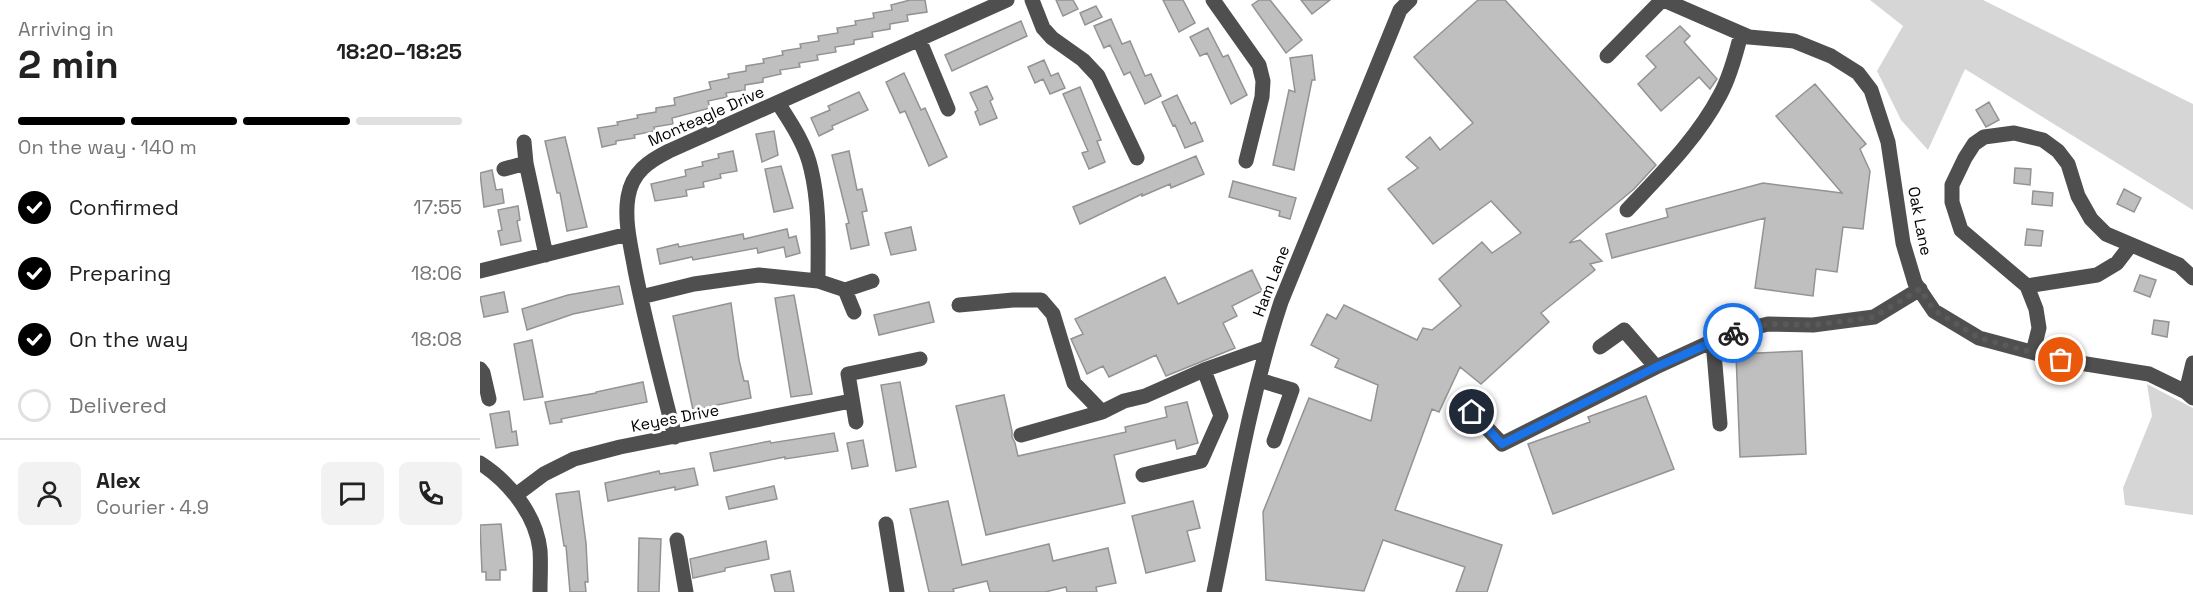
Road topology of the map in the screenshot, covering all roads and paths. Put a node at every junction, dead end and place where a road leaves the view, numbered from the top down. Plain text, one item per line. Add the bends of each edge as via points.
1 (1006, 0) edge
2 (1032, 0) edge
3 (1410, 0) edge
4 (1663, 0) edge
5 (1221, 3) edge
6 (1741, 34) junction
7 (919, 39) junction
8 (1607, 56) dead end
9 (778, 103) junction
10 (948, 109) dead end
11 (524, 142) dead end
12 (1137, 158) dead end
13 (1246, 160) dead end
14 (526, 163) junction
15 (504, 169) dead end
16 (1627, 210) dead end
17 (628, 234) junction
18 (2130, 246) junction
19 (546, 255) junction
20 (480, 271) edge
21 (2193, 278) edge
22 (818, 281) junction
23 (872, 281) dead end
24 (2027, 286) junction
25 (1920, 289) junction
26 (845, 290) junction
27 (640, 297) junction
28 (959, 305) dead end
29 (854, 312) dead end
30 (1713, 341) junction
31 (1600, 347) dead end
32 (1266, 348) junction
33 (2033, 352) junction
34 (920, 359) dead end
35 (2193, 363) edge
36 (1656, 367) junction
37 (480, 369) edge
38 (1204, 370) junction
39 (1259, 380) junction
40 (2189, 395) edge
41 (489, 399) dead end
42 (851, 401) junction
43 (1102, 412) junction
44 (1472, 412) dead end
45 (856, 422) dead end
46 (1720, 424) dead end
47 (1021, 435) dead end
48 (675, 437) junction
49 (1274, 441) dead end
50 (480, 463) edge
51 (1143, 475) dead end
52 (516, 495) junction
53 (886, 524) dead end
54 (677, 540) dead end
55 (534, 592) edge
56 (540, 592) edge
57 (686, 592) edge
58 (897, 592) edge
59 (1214, 592) edge

1 - 7 street, Monteagle Drive
2 - 12 street via 1043,28 1098,76
3 - 32 street, Ham Lane via 1400,10
4 - 6 street, Oak Lane
4 - 8 street
5 - 13 street via 1259,65 1263,81 1263,97
6 - 16 street via 1721,94 1709,113 1683,149
6 - 25 street, Oak Lane via 1794,41 1831,56 1858,73 1871,90 1888,141 1903,243
7 - 9 street, Monteagle Drive
7 - 10 street
9 - 17 street, Monteagle Drive via 647,163 635,178 628,197
9 - 22 street via 797,133 811,168 818,206
11 - 14 street
14 - 15 street
14 - 19 street
17 - 19 street
17 - 27 street, Monteagle Drive
18 - 21 street via 2179,265
18 - 24 street via 2117,263 2097,275
18 - 24 street via 2106,234 2091,219 2078,196 2068,164 2058,151 2043,140 2014,133 1984,137 1974,144 1952,185 1960,230
19 - 20 street
22 - 26 street
22 - 27 street via 759,275
23 - 26 street
24 - 33 street via 2039,328
25 - 30 street via 1874,317 1814,325 1768,324
25 - 33 street, Oak Lane via 1934,310 1979,338
26 - 29 street
27 - 48 street, Monteagle Drive
28 - 43 street via 1041,300 1053,314 1074,383
30 - 36 street
30 - 46 street
31 - 36 street via 1624,330
32 - 38 street
32 - 39 street, Ham Lane
33 - 40 street, Oak Lane via 2149,374
34 - 42 street via 848,374
35 - 40 street
36 - 44 street via 1502,444
37 - 41 street
38 - 43 street
38 - 51 street via 1221,416 1202,461
39 - 49 street via 1292,390
39 - 59 street, Ham Lane
42 - 45 street
42 - 48 street, Keyes Drive
43 - 47 street
48 - 52 street, Keyes Drive via 573,459
50 - 52 street via 506,482
52 - 56 street via 533,524 540,548
53 - 58 street
54 - 57 street
55 - 56 street

